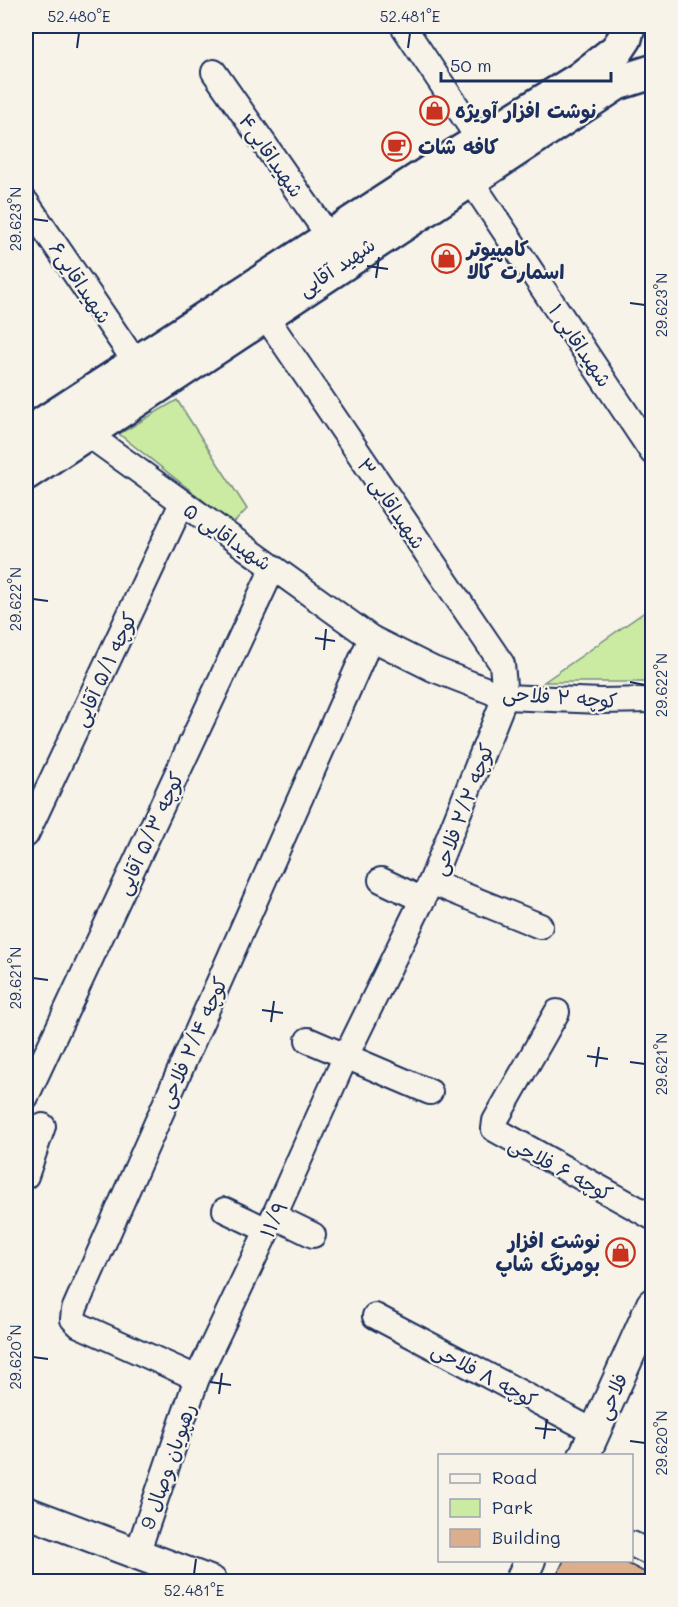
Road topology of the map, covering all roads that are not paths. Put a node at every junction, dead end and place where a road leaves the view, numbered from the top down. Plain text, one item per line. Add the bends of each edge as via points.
1 (403, 26) edge
2 (633, 56) edge
3 (214, 72) dead end
4 (482, 160) junction
5 (26, 201) edge
6 (330, 238) junction
7 (264, 314) junction
8 (136, 363) junction
9 (86, 433) junction
10 (26, 435) edge
11 (652, 452) edge
12 (26, 473) edge
13 (182, 503) junction
14 (273, 568) junction
15 (371, 638) junction
16 (505, 697) junction
17 (652, 700) edge
18 (26, 835) edge
19 (381, 880) dead end
20 (427, 891) junction
21 (540, 926) dead end
22 (557, 1012) dead end
23 (308, 1040) dead end
24 (345, 1058) junction
25 (430, 1092) dead end
26 (26, 1097) edge
27 (43, 1126) dead end
28 (26, 1176) edge
29 (225, 1210) dead end
30 (652, 1217) edge
31 (271, 1223) junction
32 (313, 1235) dead end
33 (652, 1304) edge
34 (375, 1316) dead end
35 (197, 1378) junction
36 (590, 1444) edge
37 (26, 1512) edge
38 (633, 1544) edge
39 (137, 1554) junction
40 (652, 1554) edge
41 (195, 1579) edge

1 - 4 street, ۱ شهیداقایی
2 - 4 main road, شهید آقایی via 580,78
3 - 6 street, شهیداقایی۴
4 - 6 main road, شهید آقایی
4 - 7 main road, شهید آقایی
4 - 11 street, ۱ شهیداقایی
5 - 8 street, شهیداقایی۶
6 - 8 main road, شهید آقایی
7 - 9 main road, شهید آقایی
7 - 16 street, ۳ شهیداقایی via 502,664
8 - 10 main road, شهید آقایی
9 - 12 main road, شهید آقایی
9 - 13 street, ۵ شهیداقایی
13 - 14 street, ۵ شهیداقایی
13 - 18 street, کوچه ۵/۱ آقایی
14 - 15 street, ۵ شهیداقایی
14 - 26 street, کوچه ۵/۳ آقایی
15 - 16 street, کوچه ۲ فلاحی via 433,669
15 - 35 street, کوچه ۲/۴ فلاحی via 74,1310 73,1319 79,1325
16 - 17 street, کوچه ۲ فلاحی
16 - 20 street, کوچه ۲/۲ فلاحی
19 - 20 street
20 - 21 street, کوچه ۲/۲ فلاحی
20 - 24 street, ۱۱/۹
22 - 30 street, کوچه ۶ فلاحی via 494,1129
23 - 24 street
24 - 25 street
24 - 31 street, ۱۱/۹
27 - 28 street
29 - 31 street
31 - 32 street
31 - 35 street, ۱۱/۹
33 - 36 street, فلاحی
34 - 36 street, کوچه ۸ فلاحی
35 - 39 street, 9 رهپویان وصال
37 - 39 street
38 - 40 street
39 - 41 street

